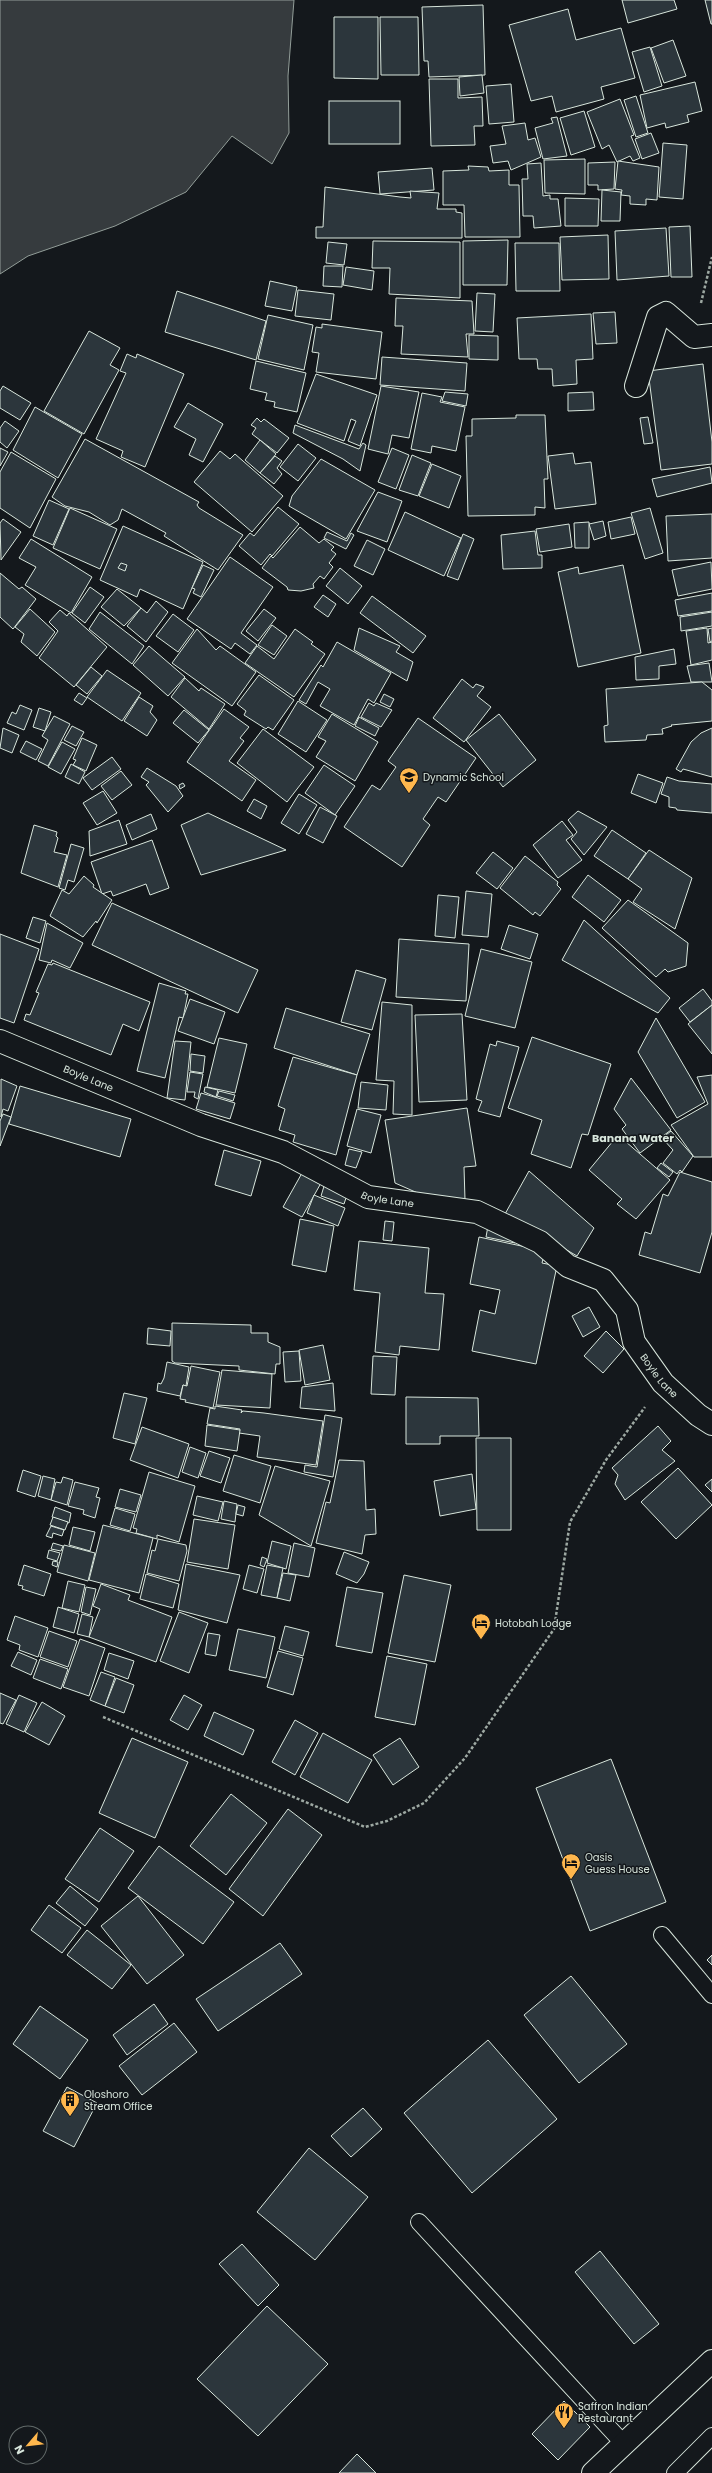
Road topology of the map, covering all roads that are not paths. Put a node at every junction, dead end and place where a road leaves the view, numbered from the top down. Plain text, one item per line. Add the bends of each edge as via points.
1 (703, 336) edge
2 (636, 386) dead end
3 (0, 1041) edge
4 (712, 1424) edge
5 (662, 1935) dead end
6 (712, 1995) edge
7 (419, 2222) dead end
8 (712, 2361) edge
9 (712, 2436) edge
10 (624, 2444) junction
11 (593, 2473) edge
12 (675, 2473) edge

1 - 2 street via 666,313 658,317
3 - 4 street, Boyle Lane via 201,1125 283,1152 368,1197 477,1212 540,1242 568,1266 603,1280 627,1310 634,1342 663,1383 698,1415
5 - 6 lane
7 - 10 lane
8 - 10 street
9 - 12 lane
10 - 11 street

